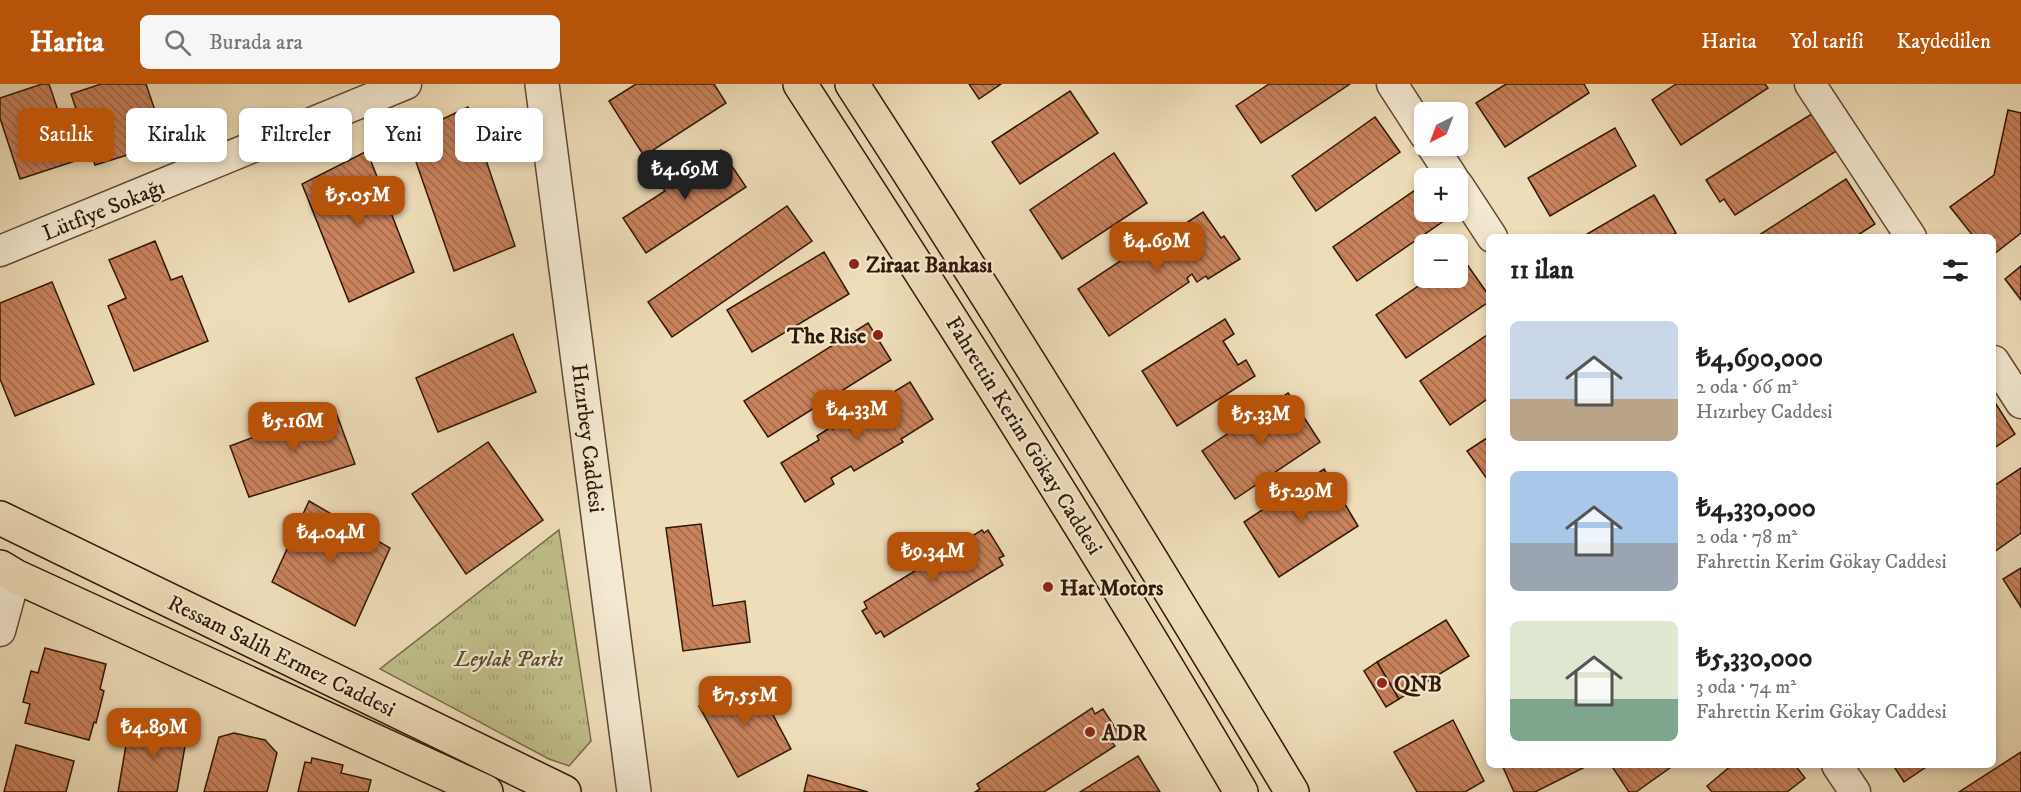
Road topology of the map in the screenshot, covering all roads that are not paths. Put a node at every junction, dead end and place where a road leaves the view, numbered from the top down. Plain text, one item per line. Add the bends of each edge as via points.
1 (406, 84) edge
2 (542, 84) edge
3 (800, 84) edge
4 (852, 84) edge
5 (1392, 84) edge
6 (1810, 84) edge
7 (1414, 118) edge
8 (1468, 200) edge
9 (1490, 234) edge
10 (1909, 234) edge
11 (0, 250) edge
12 (1996, 364) edge
13 (2021, 403) edge
14 (0, 518) edge
15 (8, 572) edge
16 (0, 631) edge
17 (1839, 768) edge
18 (486, 792) edge
19 (564, 792) edge
20 (634, 792) edge
21 (1241, 792) edge
22 (1292, 792) edge
23 (1855, 792) edge

1 - 11 street, Lütfiye Sokağı
2 - 20 street, Hızırbey Caddesi
3 - 21 main road, Fahrettin Kerim Gökay Caddesi via 1005,402
4 - 22 main road, Fahrettin Kerim Gökay Caddesi via 1027,357
5 - 7 street
6 - 10 street
8 - 9 street
12 - 13 street
14 - 19 main road, Ressam Salih Ermez Caddesi
15 - 16 street
15 - 18 main road, Ressam Salih Ermez Caddesi
17 - 23 street

